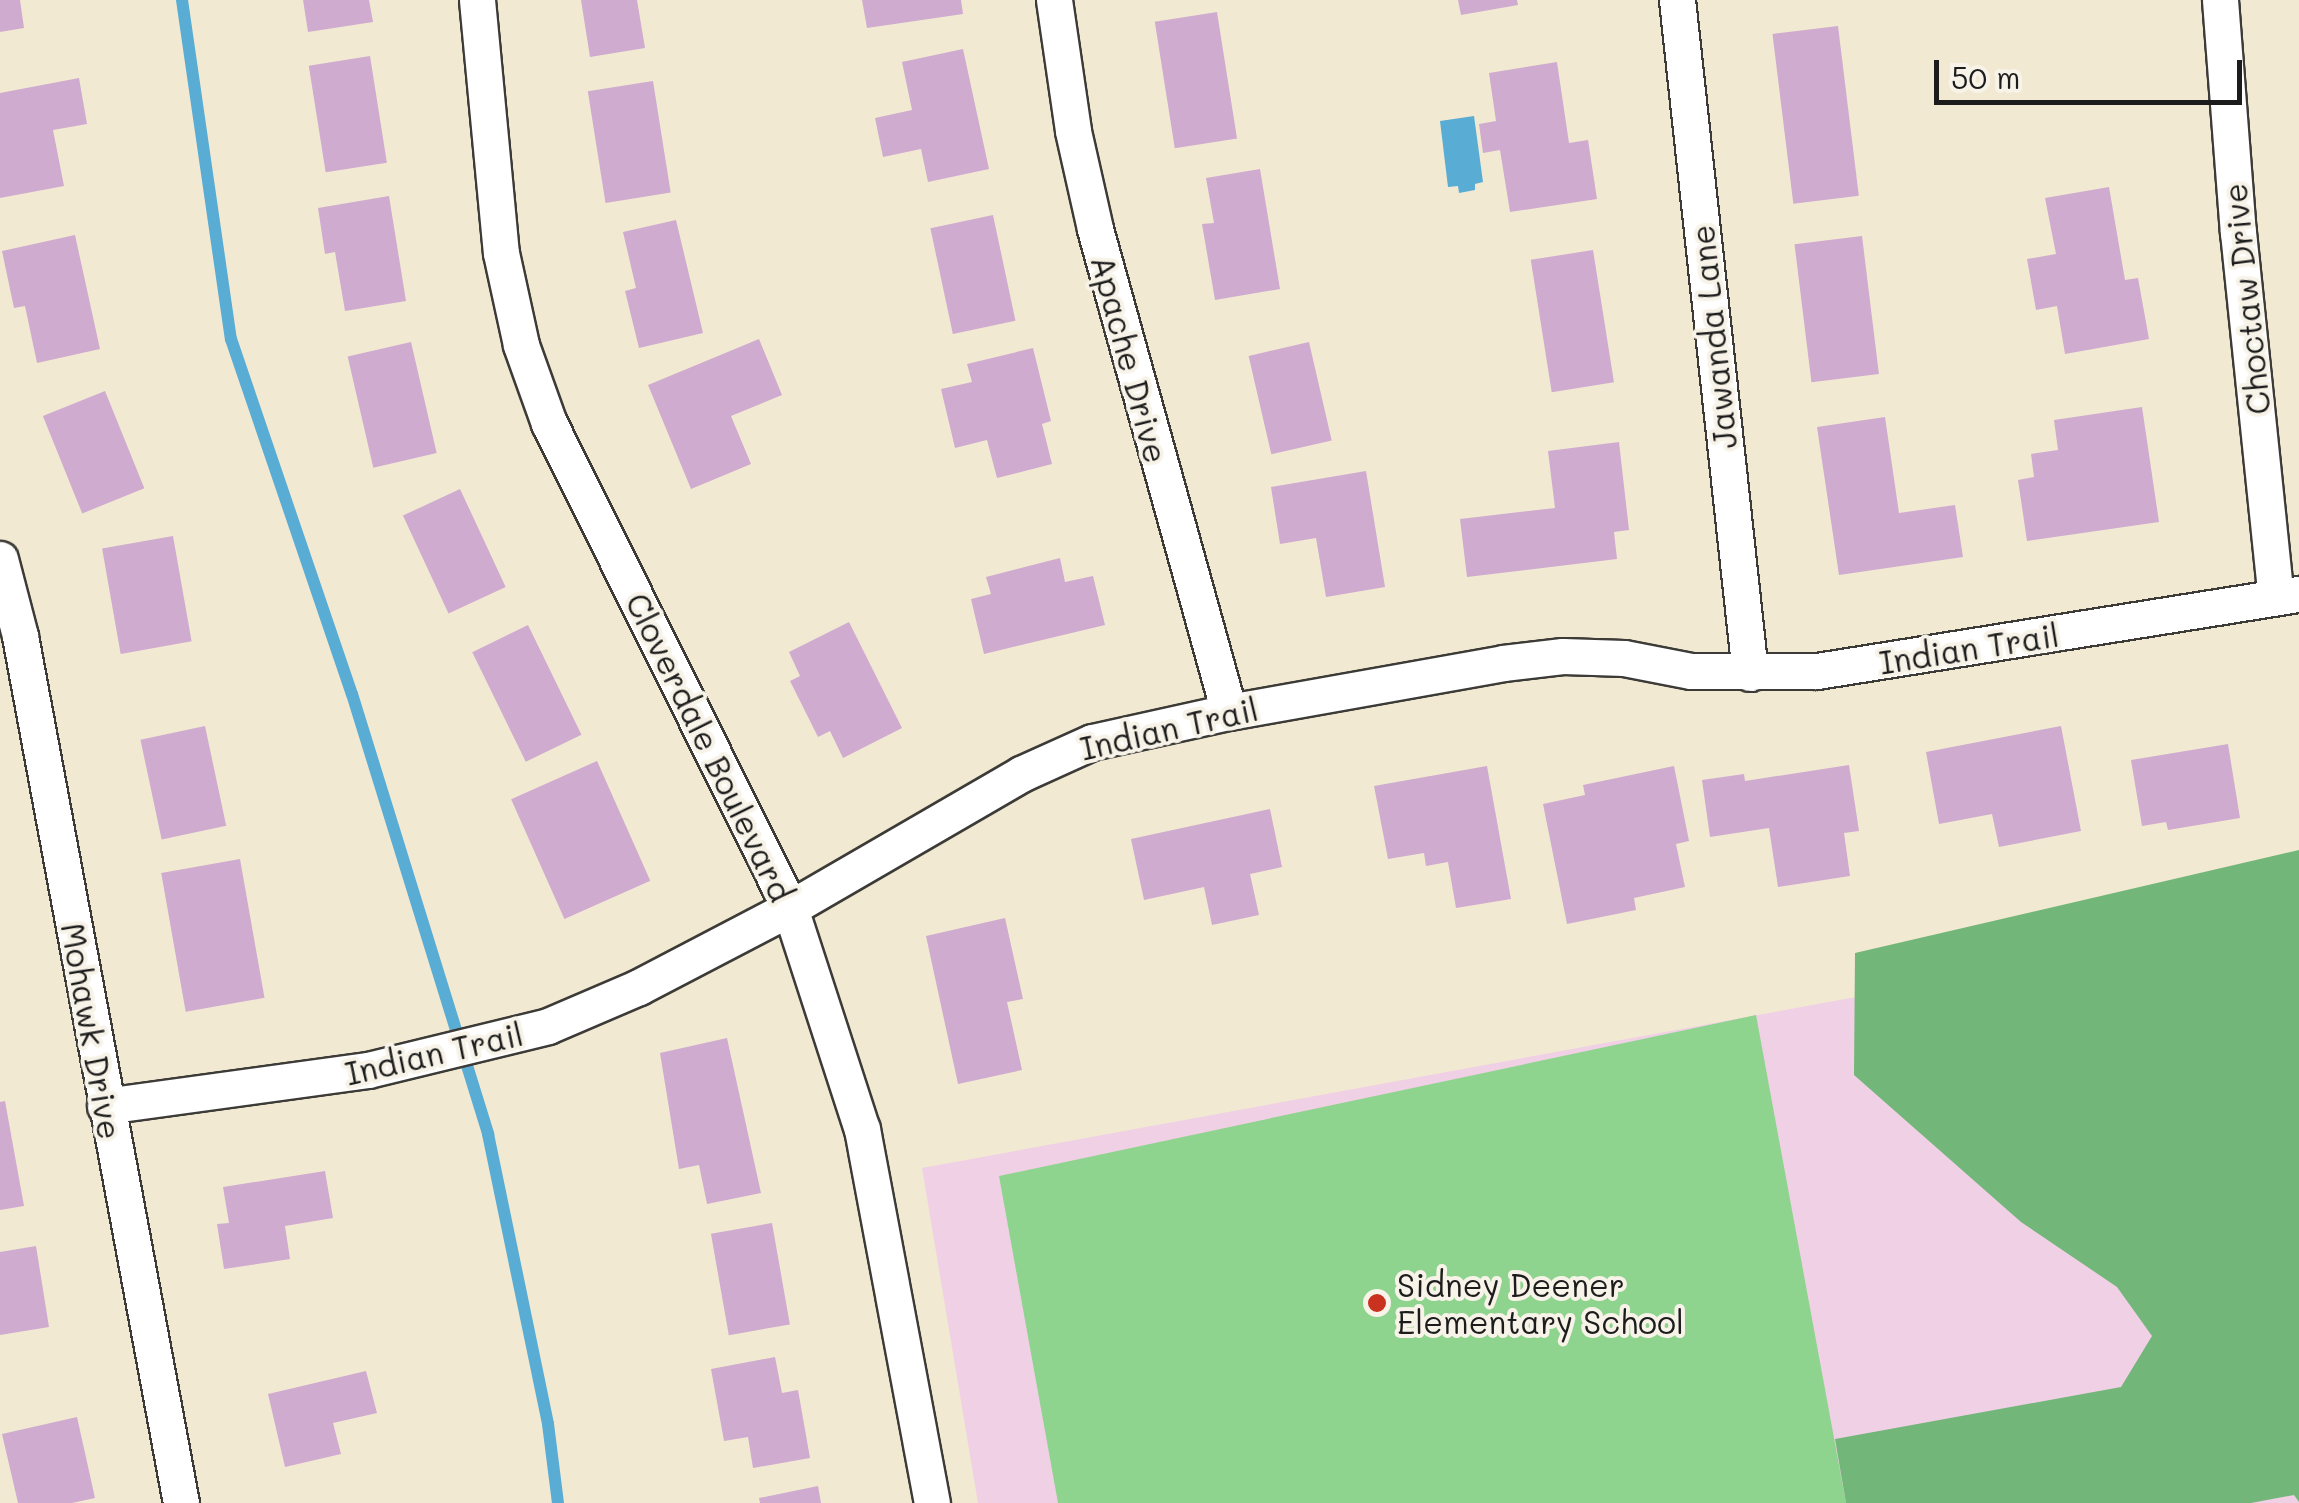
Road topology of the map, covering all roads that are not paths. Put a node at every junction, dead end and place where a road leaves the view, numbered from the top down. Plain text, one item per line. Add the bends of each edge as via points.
1 (476, 0) edge
2 (1054, 0) edge
3 (1677, 0) edge
4 (2220, 0) edge
5 (0, 559) edge
6 (2288, 595) edge
7 (1750, 673) junction
8 (1229, 712) junction
9 (790, 908) junction
10 (104, 1106) junction
11 (181, 1503) edge
12 (932, 1503) edge

1 - 9 street, Cloverdale Boulevard via 501,253 521,346 549,423
2 - 8 street, Apache Drive via 1095,228
3 - 7 street, Jawanda Lane
4 - 6 street, Choctaw Drive via 2238,232
5 - 10 street, Mohawk Drive via 24,655
6 - 7 street, Indian Trail via 1870,665
7 - 8 street, Indian Trail via 1563,656
8 - 9 street, Indian Trail via 1055,756
9 - 10 street, Indian Trail via 639,988 548,1026 368,1070
9 - 12 street, Cloverdale Boulevard via 862,1128
10 - 11 street, Mohawk Drive

